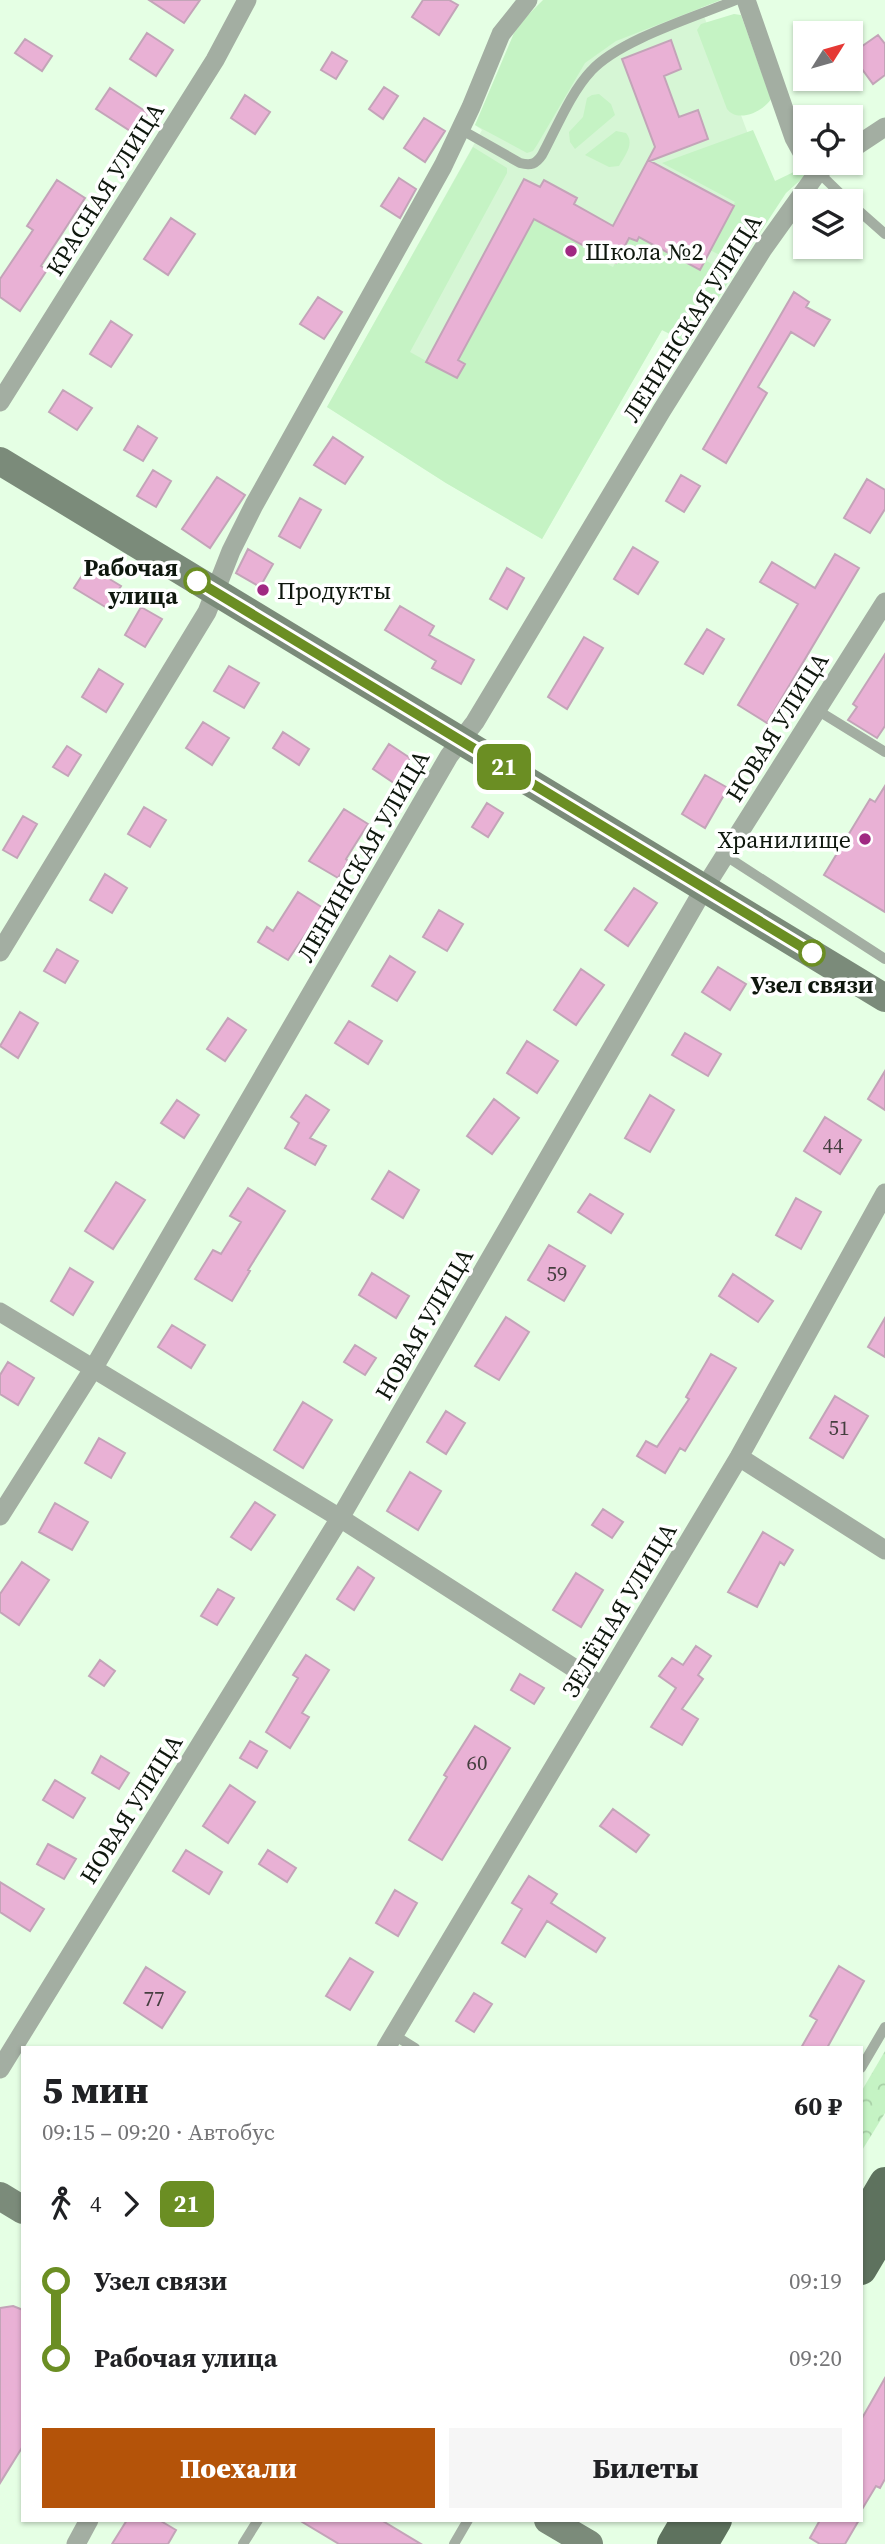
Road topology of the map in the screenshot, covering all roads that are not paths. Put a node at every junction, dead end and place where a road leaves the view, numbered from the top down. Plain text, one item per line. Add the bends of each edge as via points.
1 (247, 0) edge
2 (528, 0) edge
3 (736, 0) edge
4 (746, 0) edge
5 (885, 127) edge
6 (460, 130) junction
7 (793, 138) edge
8 (863, 141) edge
9 (809, 175) edge
10 (826, 175) edge
11 (838, 189) edge
12 (863, 214) edge
13 (885, 234) edge
14 (0, 402) edge
15 (0, 461) edge
16 (215, 592) junction
17 (885, 602) edge
18 (817, 710) junction
19 (461, 741) junction
20 (885, 752) edge
21 (726, 856) junction
22 (705, 887) junction
23 (0, 952) edge
24 (885, 958) edge
25 (885, 998) edge
26 (885, 1193) edge
27 (0, 1312) edge
28 (93, 1369) junction
29 (740, 1457) junction
30 (0, 1516) edge
31 (340, 1518) junction
32 (885, 1550) edge
33 (601, 1686) junction
34 (885, 2027) edge
35 (390, 2041) edge
36 (408, 2046) edge
37 (863, 2065) edge
38 (0, 2069) edge
39 (885, 2183) edge
40 (0, 2196) edge
41 (21, 2209) edge
42 (863, 2221) edge
43 (885, 2228) edge
44 (863, 2266) edge
45 (88, 2522) edge
46 (257, 2522) edge
47 (467, 2522) edge
48 (551, 2522) edge
49 (686, 2522) edge
50 (715, 2522) edge
51 (76, 2544) edge
52 (243, 2544) edge
53 (454, 2544) edge
54 (589, 2544) edge
55 (673, 2544) edge
56 (702, 2544) edge

1 - 14 street, КРАСНАЯ УЛИЦА via 215,60
2 - 6 street via 501,34
3 - 6 lane via 604,59 584,79 542,155 531,165
4 - 7 street
5 - 8 street
6 - 16 street via 254,505
9 - 19 street, ЛЕНИНСКАЯ УЛИЦА
10 - 11 lane
12 - 13 lane
15 - 16 main road
16 - 19 main road
16 - 23 street
17 - 18 street, НОВАЯ УЛИЦА
18 - 20 lane
18 - 21 street, НОВАЯ УЛИЦА
19 - 22 main road
19 - 28 street, ЛЕНИНСКАЯ УЛИЦА
21 - 22 street, НОВАЯ УЛИЦА
21 - 24 lane
22 - 25 main road
22 - 31 street, НОВАЯ УЛИЦА
26 - 29 street, ЗЕЛЁНАЯ УЛИЦА
27 - 28 street
28 - 30 street, ЛЕНИНСКАЯ УЛИЦА
28 - 31 street
29 - 32 street
29 - 33 street, ЗЕЛЁНАЯ УЛИЦА
31 - 33 street
31 - 38 street, НОВАЯ УЛИЦА
33 - 35 street, ЗЕЛЁНАЯ УЛИЦА
34 - 37 lane
35 - 36 lane
39 - 42 main road
40 - 41 main road
43 - 44 main road
45 - 51 street
46 - 52 lane
47 - 53 lane
48 - 54 main road
49 - 55 main road
50 - 56 main road

